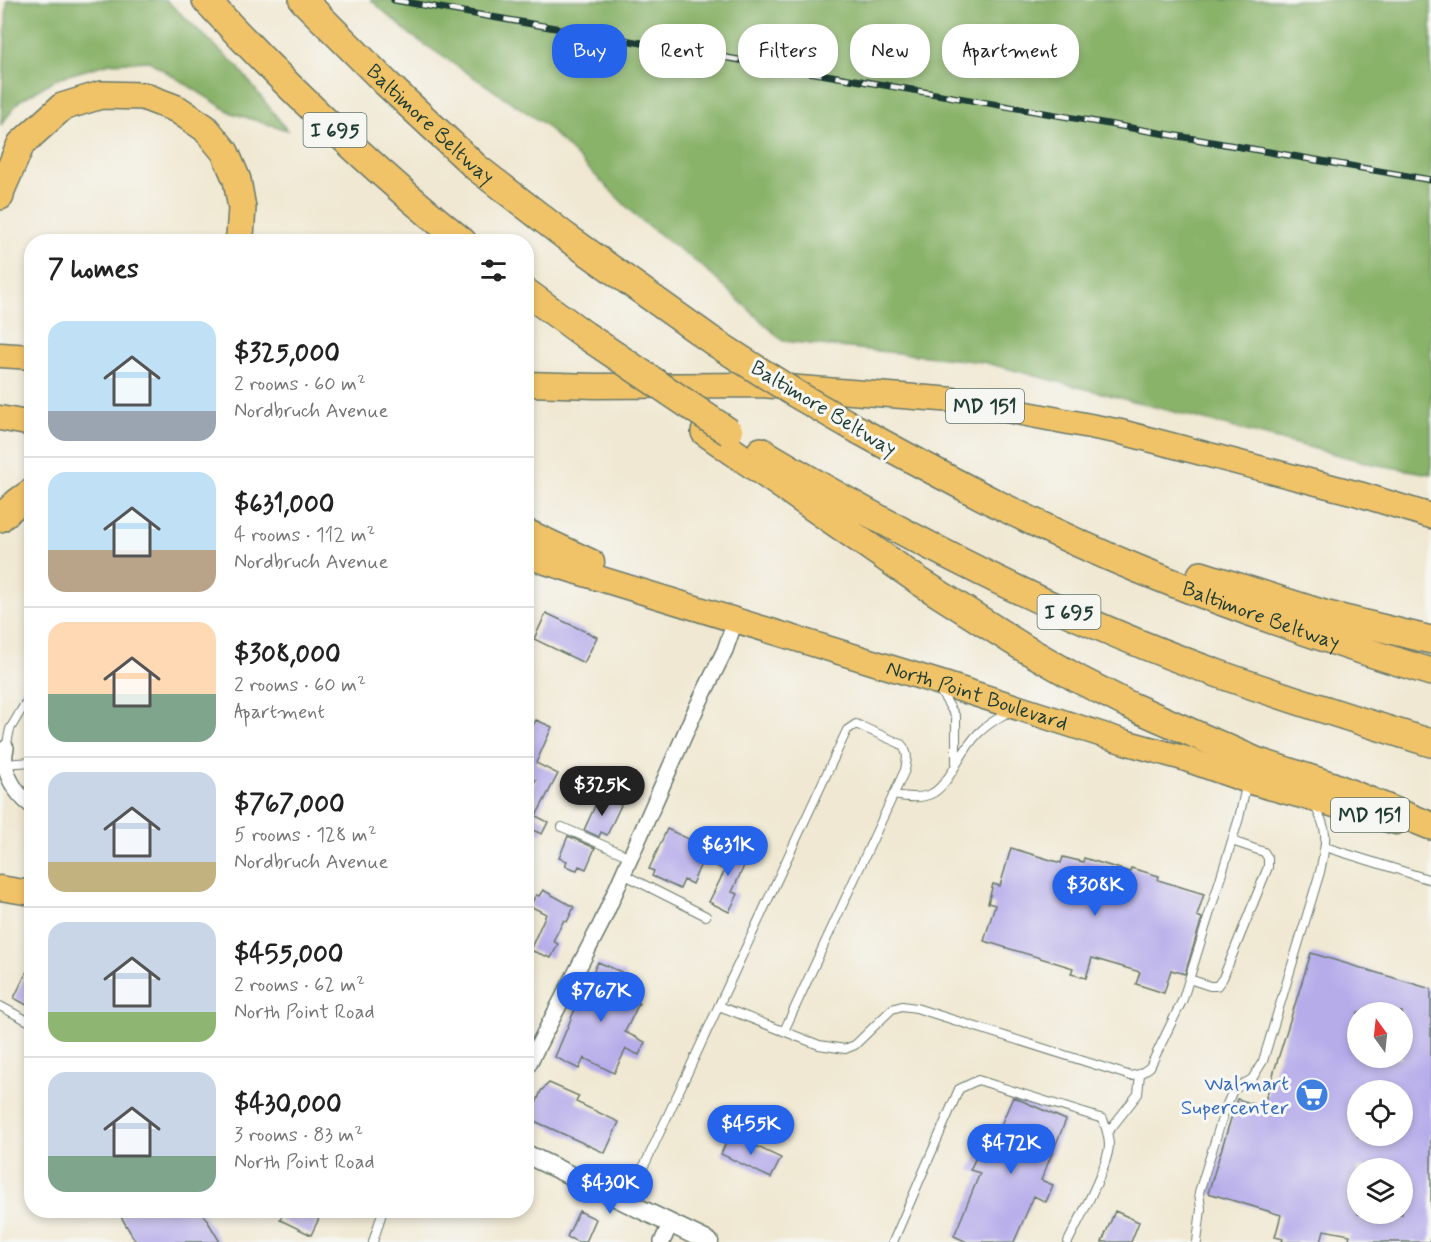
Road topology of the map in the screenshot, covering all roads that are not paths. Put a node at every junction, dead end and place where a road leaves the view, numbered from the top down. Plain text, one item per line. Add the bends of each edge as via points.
1 (303, 0) edge
2 (323, 0) edge
3 (211, 5) edge
4 (348, 36) junction
5 (0, 196) edge
6 (240, 234) edge
7 (453, 234) edge
8 (534, 298) edge
9 (0, 355) edge
10 (24, 356) edge
11 (534, 384) edge
12 (596, 386) junction
13 (534, 397) edge
14 (860, 431) junction
15 (717, 432) junction
16 (24, 498) edge
17 (1431, 516) edge
18 (0, 518) edge
19 (534, 535) edge
20 (534, 558) edge
21 (665, 597) junction
22 (735, 621) junction
23 (1431, 640) edge
24 (1431, 672) edge
25 (933, 680) junction
26 (24, 705) edge
27 (1017, 708) junction
28 (1431, 743) edge
29 (6, 748) joint
30 (24, 763) edge
31 (4, 764) junction
32 (956, 765) junction
33 (1247, 781) junction
34 (893, 795) junction
35 (24, 798) edge
36 (1310, 799) junction
37 (562, 827) dead end
38 (1431, 829) edge
39 (1232, 841) junction
40 (1325, 847) junction
41 (630, 857) junction
42 (623, 874) junction
43 (0, 877) edge
44 (1431, 880) edge
45 (0, 888) edge
46 (24, 889) edge
47 (24, 892) edge
48 (706, 916) dead end
49 (1189, 980) junction
50 (0, 1006) edge
51 (719, 1006) junction
52 (24, 1019) edge
53 (784, 1031) junction
54 (534, 1054) edge
55 (1140, 1074) junction
56 (1108, 1132) junction
57 (534, 1158) edge
58 (624, 1202) junction
59 (380, 1218) edge
60 (670, 1224) junction
61 (373, 1242) edge
62 (662, 1242) edge
63 (709, 1242) edge
64 (893, 1242) edge
65 (1068, 1242) edge
66 (1197, 1242) edge

1 - 4 highway
2 - 4 highway
3 - 7 highway, I 695 via 322,119
4 - 14 highway, Baltimore Beltway, bridge via 565,236 714,342
5 - 6 highway via 21,144 62,107 101,95 143,96 177,109 205,128 225,152 237,180 242,208
8 - 15 highway, I 695, bridge
9 - 10 main road
11 - 12 main road, MD 151
12 - 13 main road
12 - 17 main road, MD 151 via 761,385 954,399 1121,432
14 - 23 highway via 1142,554 1259,595
14 - 24 highway, Baltimore Beltway via 1035,523 1136,568 1239,608
15 - 28 highway, I 695 via 917,539 1113,632 1218,674
15 - 38 highway via 919,581 1078,679 1256,761 1330,785
16 - 18 highway
19 - 21 main road
20 - 21 main road, North Point Boulevard / MD 151
21 - 22 main road, North Point Boulevard / MD 151
22 - 25 main road, North Point Boulevard / MD 151
22 - 41 street
25 - 27 main road, North Point Boulevard / MD 151
25 - 32 lane via 956,717
26 - 29 lane via 10,729
27 - 32 lane via 979,731
27 - 33 main road, North Point Boulevard / MD 151
29 - 31 street
30 - 31 lane
31 - 35 street via 11,786
32 - 34 lane via 945,784 932,795 915,799
33 - 36 main road, North Point Boulevard / MD 151
33 - 39 lane
34 - 51 lane via 905,770 906,750 901,744 856,724 847,730
34 - 53 lane
36 - 38 main road, North Point Boulevard / MD 151
36 - 40 lane via 1322,818
37 - 41 lane
39 - 49 lane
39 - 49 lane via 1264,852 1268,867 1223,978 1217,986
40 - 44 lane
40 - 66 lane via 1263,1060 1252,1078 1233,1090 1208,1158 1200,1192
41 - 42 street
42 - 48 lane
42 - 54 street via 602,924
43 - 46 street
45 - 47 main road
49 - 55 lane via 1150,1067
50 - 52 lane
51 - 53 lane
51 - 58 lane
53 - 55 lane via 819,1046 845,1049 855,1045 892,1009 902,1006 1131,1076
55 - 56 lane via 1138,1094
56 - 64 lane via 1103,1119 978,1080 958,1089
56 - 65 lane via 1105,1162
57 - 58 street
58 - 60 street
59 - 61 lane
60 - 62 street
60 - 63 street

